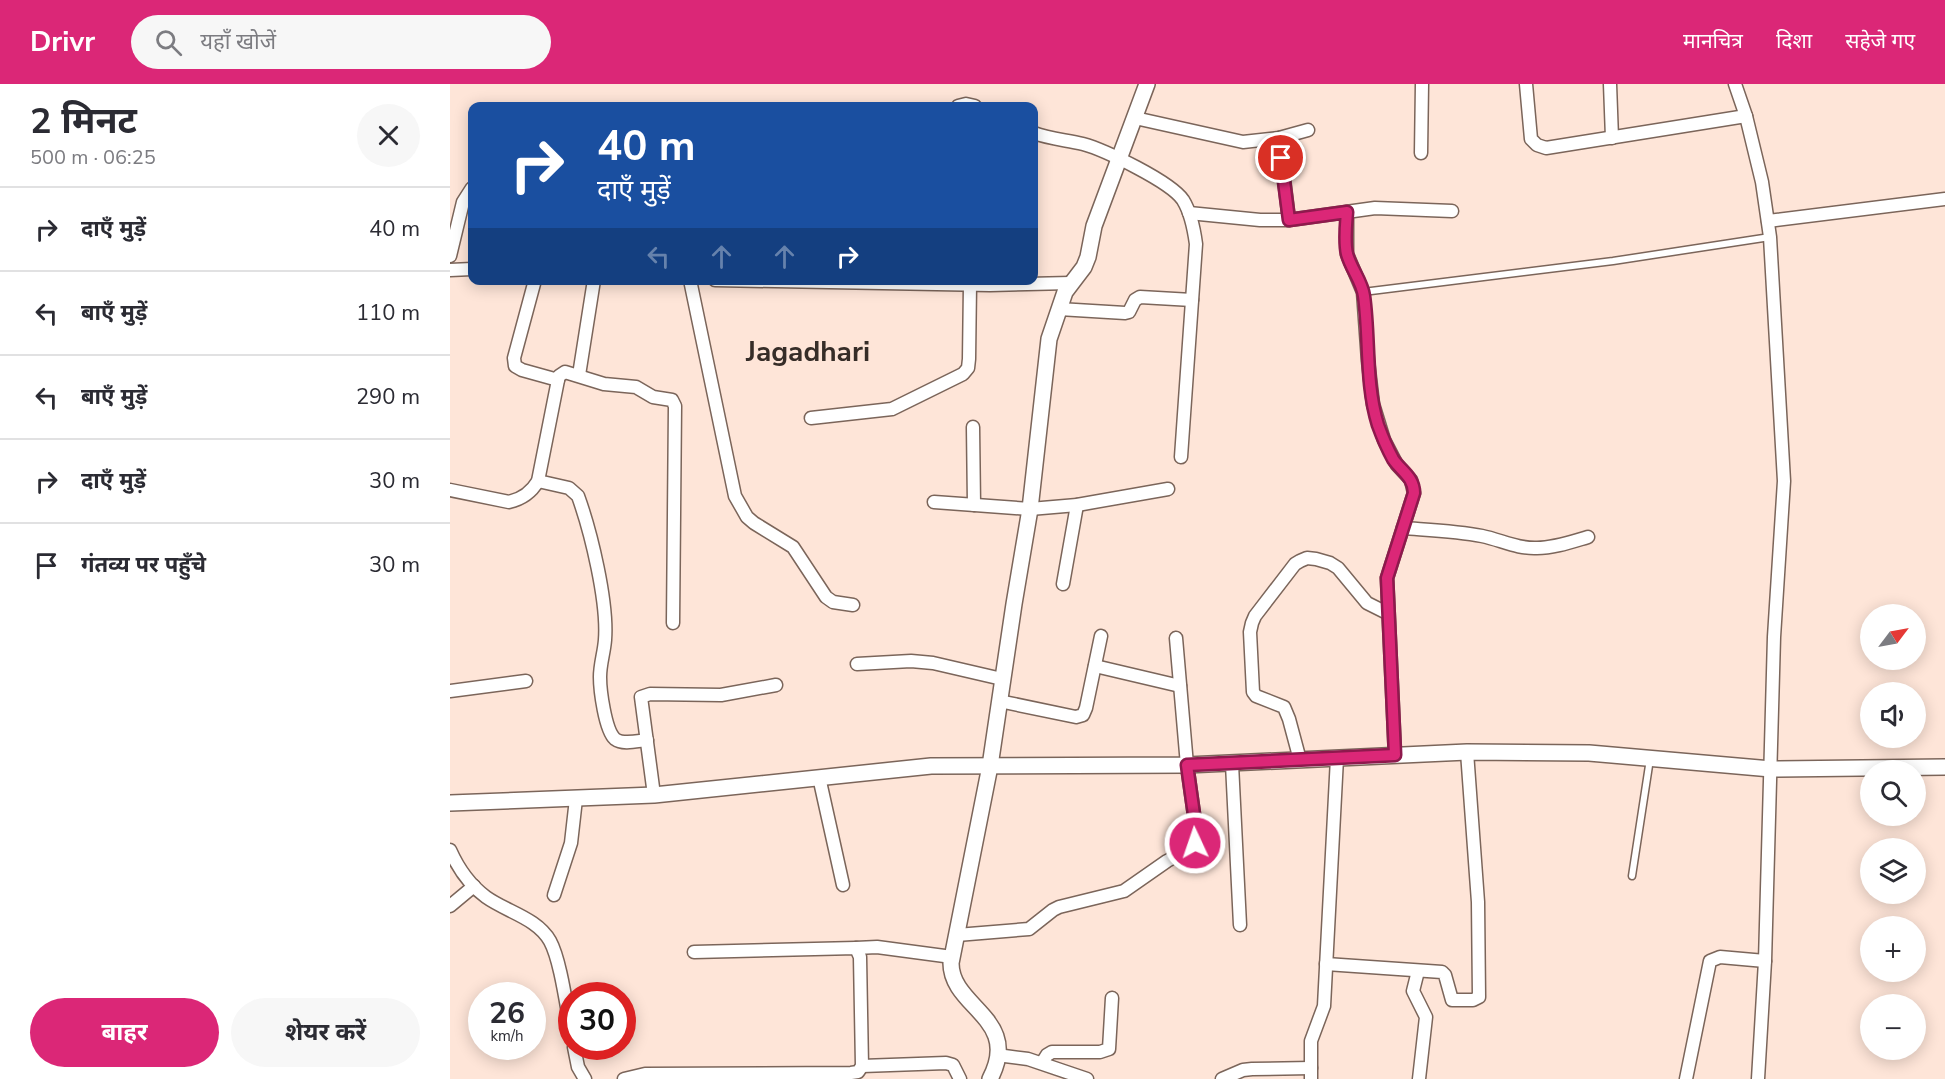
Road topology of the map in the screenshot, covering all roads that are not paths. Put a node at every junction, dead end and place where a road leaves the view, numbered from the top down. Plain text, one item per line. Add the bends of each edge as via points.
1 (1147, 84) edge
2 (1422, 84) edge
3 (1526, 84) edge
4 (1610, 84) edge
5 (1735, 84) edge
6 (1746, 116) junction
7 (1136, 118) junction
8 (1308, 130) dead end
9 (1038, 135) edge
10 (1279, 138) junction
11 (1612, 138) junction
12 (1421, 153) dead end
13 (1119, 160) junction
14 (468, 194) edge
15 (1945, 199) edge
16 (1347, 212) junction
17 (1452, 212) dead end
18 (1189, 213) junction
19 (1289, 220) junction
20 (1768, 221) junction
21 (1770, 237) junction
22 (450, 254) edge
23 (468, 269) edge
24 (450, 270) edge
25 (1071, 282) junction
26 (1038, 283) edge
27 (534, 285) edge
28 (593, 285) edge
29 (691, 285) edge
30 (970, 285) edge
31 (1363, 292) junction
32 (1192, 300) junction
33 (1059, 309) junction
34 (579, 375) junction
35 (558, 380) junction
36 (811, 418) dead end
37 (973, 427) dead end
38 (1181, 457) dead end
39 (538, 481) junction
40 (1168, 489) dead end
41 (450, 490) edge
42 (934, 502) dead end
43 (974, 506) junction
44 (1077, 506) junction
45 (1030, 509) junction
46 (1403, 528) junction
47 (1587, 537) dead end
48 (1063, 584) dead end
49 (853, 605) dead end
50 (1387, 613) junction
51 (673, 623) dead end
52 (1101, 636) dead end
53 (1176, 638) dead end
54 (857, 664) dead end
55 (1095, 666) junction
56 (1002, 679) junction
57 (526, 681) dead end
58 (776, 685) dead end
59 (1180, 686) junction
60 (450, 691) edge
61 (999, 701) junction
62 (647, 740) junction
63 (1467, 752) junction
64 (1395, 755) junction
65 (1337, 758) junction
66 (1650, 759) junction
67 (1300, 760) junction
68 (1232, 764) junction
69 (1187, 765) junction
70 (990, 766) junction
71 (1945, 767) edge
72 (1771, 769) junction
73 (819, 777) junction
74 (654, 795) junction
75 (576, 799) junction
76 (450, 802) edge
77 (450, 850) edge
78 (1632, 876) dead end
79 (843, 885) dead end
80 (474, 886) junction
81 (554, 895) dead end
82 (450, 906) edge
83 (1240, 925) dead end
84 (957, 935) junction
85 (856, 948) junction
86 (694, 952) dead end
87 (952, 957) junction
88 (1765, 962) junction
89 (1326, 964) junction
90 (1418, 971) junction
91 (560, 982) edge
92 (1112, 998) dead end
93 (997, 1055) junction
94 (577, 1060) edge
95 (1042, 1063) junction
96 (862, 1066) junction
97 (1311, 1073) edge
98 (816, 1076) edge
99 (585, 1079) edge
100 (624, 1079) edge
101 (960, 1079) edge
102 (990, 1079) edge
103 (1087, 1079) edge
104 (1222, 1079) edge
105 (1419, 1079) edge
106 (1686, 1079) edge
107 (1758, 1079) edge

1 - 7 street
2 - 12 street
3 - 11 street via 1529,131 1537,145
4 - 11 street
5 - 6 street
6 - 11 street
6 - 20 street
7 - 10 street via 1243,142
7 - 13 street
8 - 10 street
9 - 13 street via 1083,144
10 - 19 street
13 - 18 street via 1166,184 1183,200
13 - 25 street via 1094,226 1088,257
14 - 22 street
15 - 20 street
16 - 17 street via 1390,207
16 - 19 street
16 - 31 street via 1347,254
18 - 19 street
18 - 32 street via 1196,244
20 - 21 street
21 - 31 lane
21 - 72 street via 1784,482
23 - 24 street
25 - 26 street
25 - 33 street
27 - 35 street via 515,366
28 - 34 street
29 - 49 street via 735,496 754,523 793,547 826,597
30 - 36 street via 969,359 963,374 892,409
31 - 46 street via 1375,414 1391,456 1414,486
32 - 33 street via 1140,297 1125,313
32 - 38 street
33 - 45 street via 1049,339
34 - 35 street via 564,372
34 - 51 street via 604,384 636,387 653,397 674,402
35 - 39 street
37 - 43 street
39 - 41 street via 526,495 509,502
39 - 62 street via 569,488 578,496 605,614 600,677 608,724 616,740
40 - 44 street
42 - 43 street
43 - 45 street
44 - 45 street
44 - 48 street
45 - 56 street
46 - 47 street via 1469,534 1534,549
46 - 50 street via 1387,578
50 - 64 street
50 - 67 street via 1367,603 1338,568 1307,558 1295,564 1255,615 1250,632 1252,692 1284,707
52 - 55 street
53 - 59 street
54 - 56 street via 933,663
55 - 59 street
55 - 61 street via 1083,715 1076,717
56 - 61 street
57 - 60 street
58 - 62 street via 721,695 645,694 641,697
59 - 69 street
61 - 70 street
62 - 74 street
63 - 64 street
63 - 66 street via 1589,753
63 - 90 street via 1480,994 1473,1000 1452,1000 1442,972
64 - 65 street
65 - 67 street
65 - 89 street
66 - 72 street
66 - 78 lane
67 - 68 street
68 - 69 street
68 - 83 street
69 - 70 street
69 - 84 street via 1197,836 1189,849 1124,891 1059,907 1029,929
70 - 73 street via 931,766
70 - 84 street
71 - 72 street
72 - 88 street
73 - 74 street
73 - 79 street
74 - 75 street
75 - 76 street
75 - 81 street via 570,849
77 - 80 street
80 - 82 street
80 - 91 street via 487,898 532,922 550,941
84 - 87 street
85 - 86 street
85 - 87 street
85 - 96 street via 860,957
87 - 93 street via 951,975 989,1022
88 - 106 street via 1720,957 1710,961
88 - 107 street
89 - 90 street
89 - 97 street via 1324,1006 1311,1041
90 - 105 street via 1413,991 1427,1022
92 - 95 street via 1109,1049 1052,1052
93 - 95 street
93 - 102 street
94 - 99 street
95 - 103 street
96 - 98 street via 858,1072
96 - 101 street via 946,1063 952,1065
97 - 104 street via 1252,1069
98 - 100 street via 645,1074

